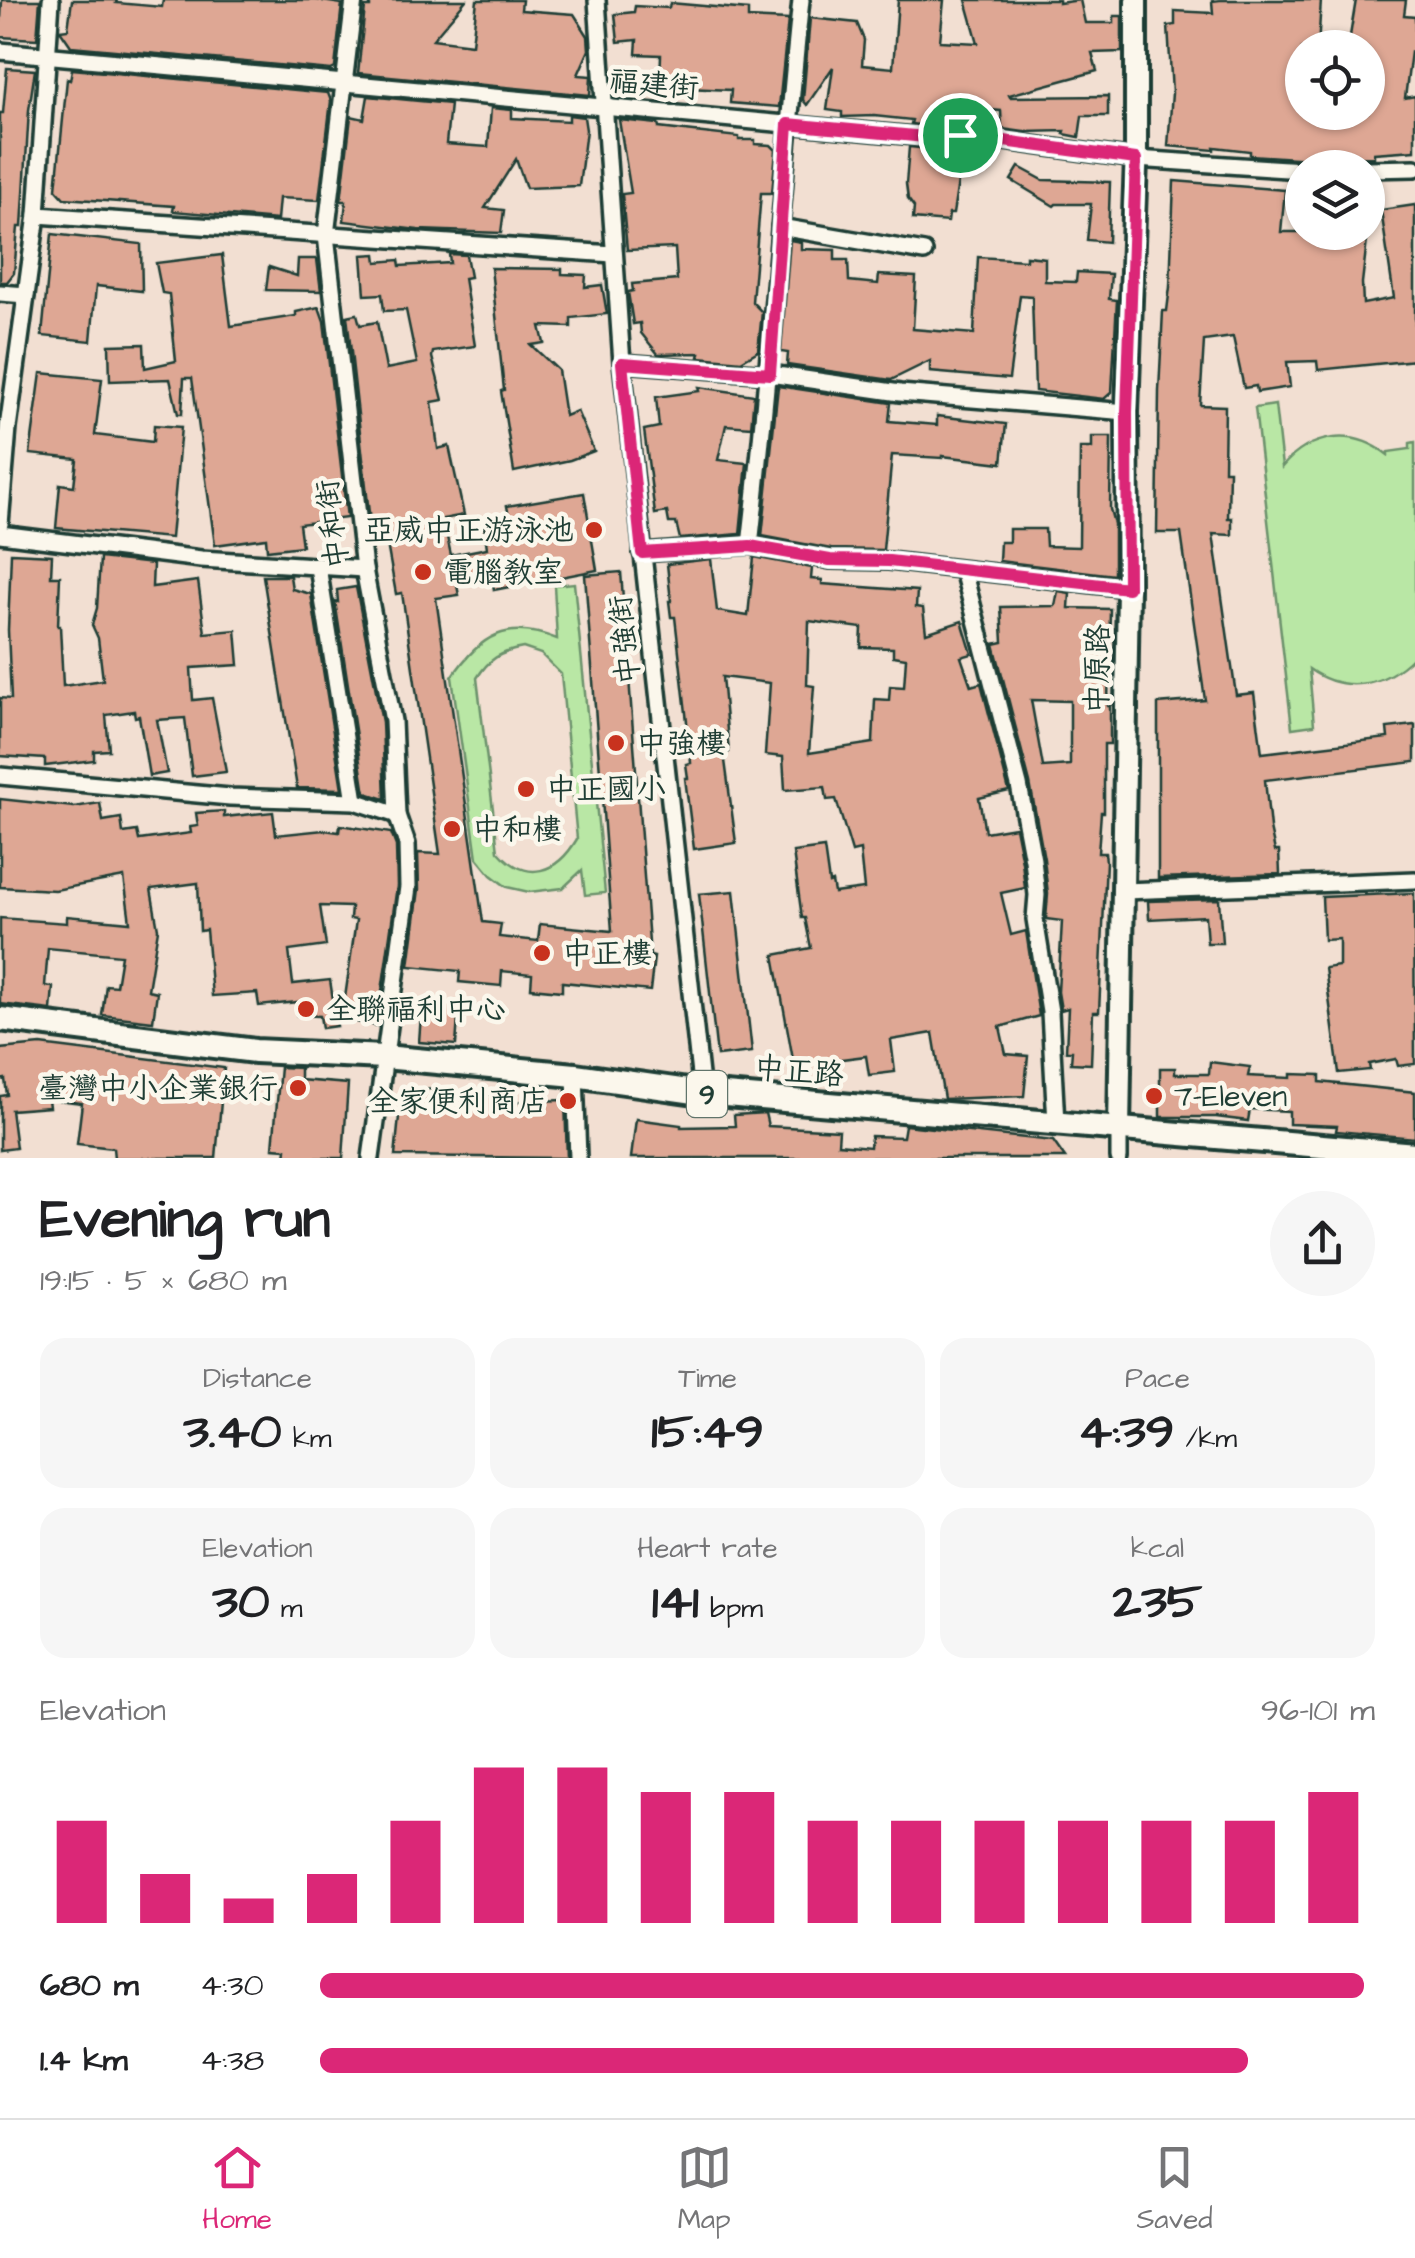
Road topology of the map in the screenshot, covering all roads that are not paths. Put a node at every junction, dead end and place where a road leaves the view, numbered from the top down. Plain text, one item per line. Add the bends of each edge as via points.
1 (50, 0) edge
2 (354, 0) edge
3 (597, 0) edge
4 (801, 0) edge
5 (1136, 0) edge
6 (0, 52) edge
7 (44, 55) junction
8 (345, 84) junction
9 (604, 107) junction
10 (788, 124) junction
11 (1136, 159) junction
12 (1415, 168) edge
13 (1285, 169) edge
14 (1385, 169) edge
15 (37, 214) junction
16 (780, 227) junction
17 (326, 235) junction
18 (924, 252) dead end
19 (613, 254) junction
20 (0, 293) edge
21 (26, 295) junction
22 (622, 363) junction
23 (770, 374) junction
24 (1127, 412) junction
25 (0, 524) edge
26 (0, 534) edge
27 (750, 546) junction
28 (642, 553) junction
29 (318, 567) junction
30 (364, 570) junction
31 (963, 570) junction
32 (1128, 588) junction
33 (0, 776) edge
34 (355, 801) junction
35 (397, 815) junction
36 (1415, 880) edge
37 (1124, 892) junction
38 (0, 1019) edge
39 (384, 1057) junction
40 (576, 1075) junction
41 (702, 1093) junction
42 (1056, 1123) junction
43 (1119, 1130) junction
44 (1415, 1154) edge
45 (371, 1158) edge
46 (578, 1158) edge
47 (1119, 1158) edge

1 - 7 street
2 - 8 street, 中和街
3 - 9 street, 中強街
4 - 10 street
5 - 11 street, 中原路
6 - 7 street, 福建街
7 - 8 street, 福建街
7 - 15 street
8 - 9 street, 福建街
8 - 17 street, 中和街
9 - 10 street, 福建街
9 - 19 street, 中強街
10 - 11 street, 福建街 via 960,135
10 - 16 street
11 - 13 street, 福建街
11 - 24 street, 中原路
12 - 14 street
15 - 17 street
15 - 21 street
16 - 18 street
16 - 23 street
17 - 19 street
17 - 30 street, 中和街
19 - 22 street, 中強街
20 - 21 street
21 - 25 street
22 - 23 street
22 - 28 street, 中強街
23 - 24 street via 900,393
23 - 27 street
24 - 32 street, 中原路
26 - 29 street
27 - 28 street
27 - 31 street
28 - 41 street, 中強街
29 - 30 street
29 - 34 street
30 - 35 street, 中和街 via 393,721
31 - 32 street
31 - 42 street via 1033,860
32 - 37 street, 中原路
33 - 34 street
34 - 35 street
35 - 39 street, 中和街 via 407,844 408,887
36 - 37 street
37 - 43 street, 中原路
38 - 39 main road, 中正路 / 9 via 255,1052
39 - 40 main road, 中正路 / 9
39 - 45 street, 中和街
40 - 41 main road, 中正路 / 9
40 - 46 street
41 - 42 main road, 中正路 / 9
42 - 43 main road, 中正路 / 9
43 - 44 main road, 中正路 / 9
43 - 47 street, 中原路

